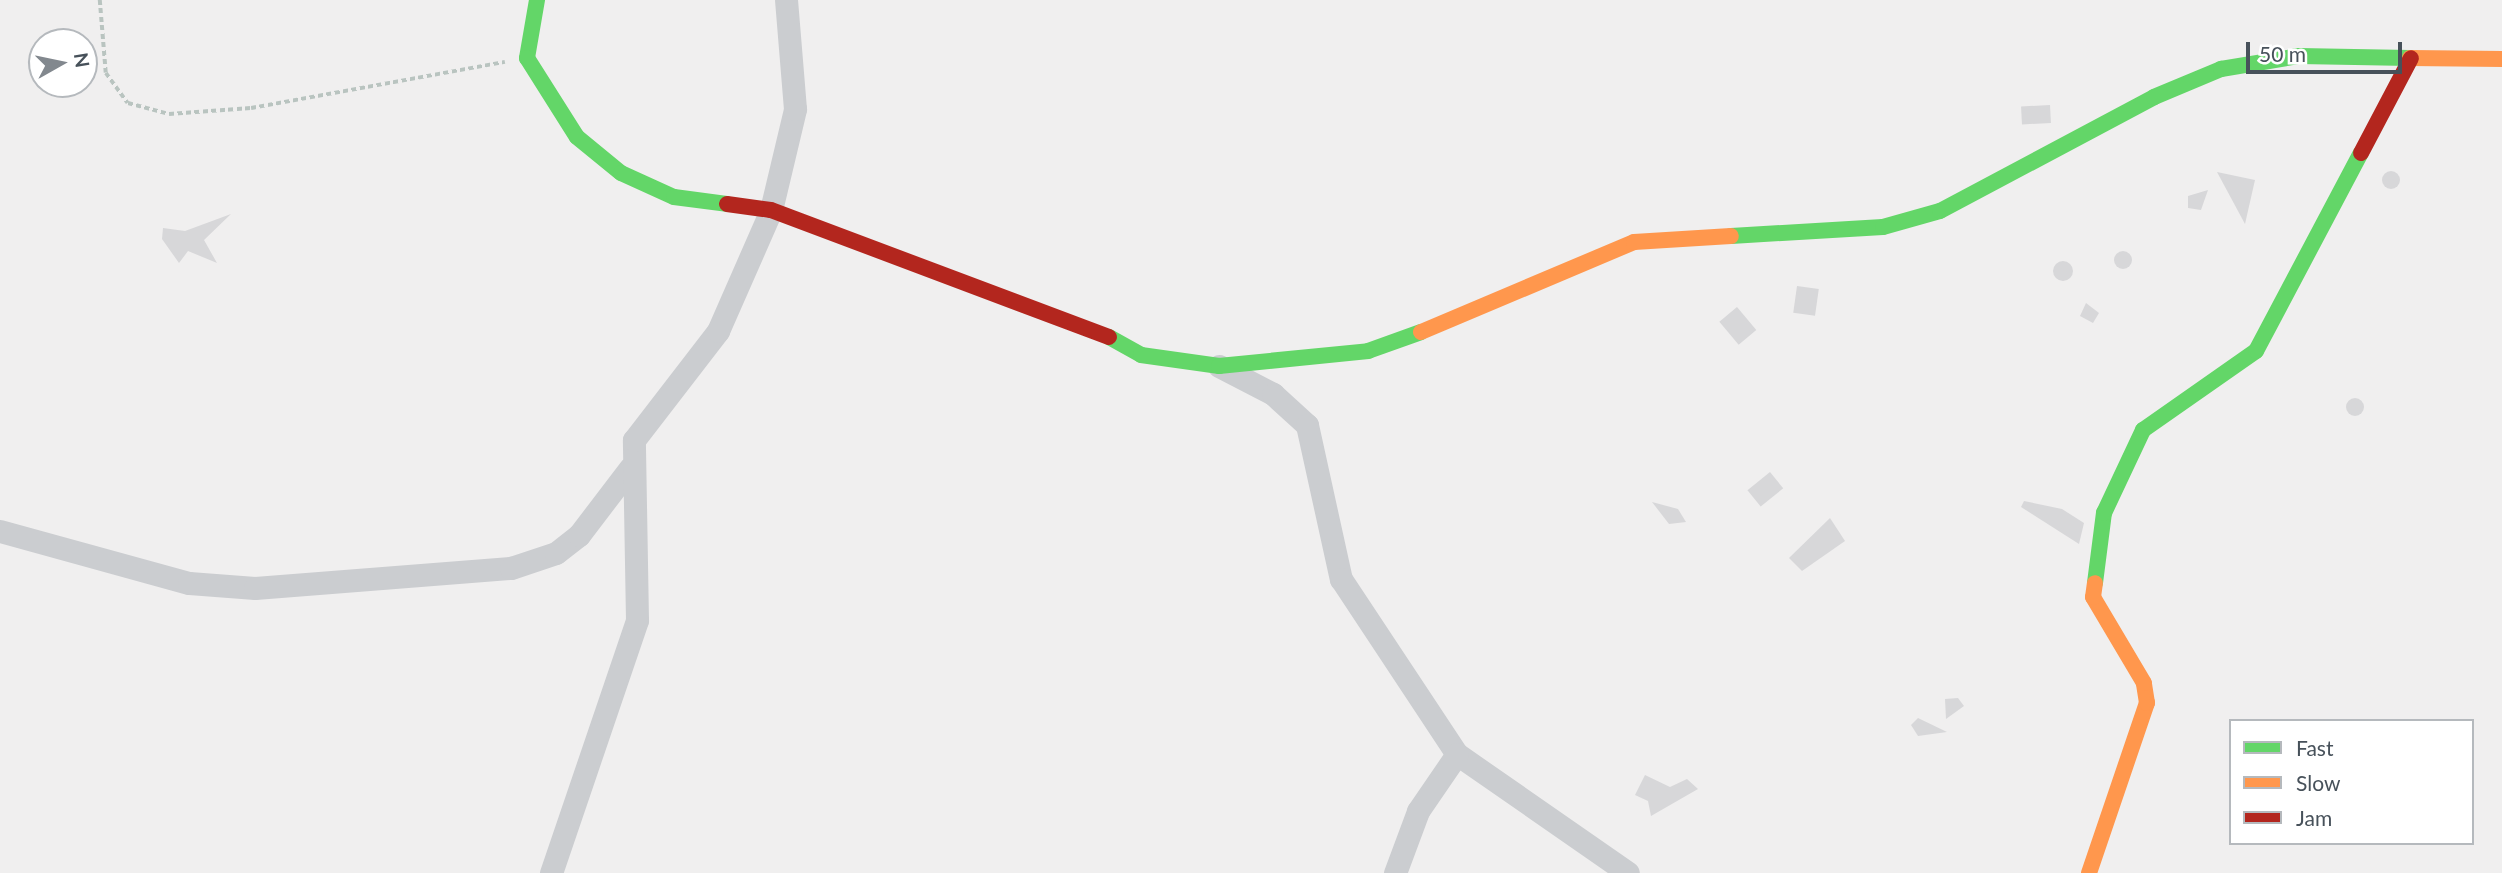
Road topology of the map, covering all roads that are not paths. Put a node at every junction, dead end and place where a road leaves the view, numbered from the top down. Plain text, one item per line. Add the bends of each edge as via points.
1 (537, 0) edge
2 (786, 0) edge
3 (2411, 58) junction
4 (2502, 59) edge
5 (771, 210) junction
6 (1219, 366) junction
7 (630, 468) junction
8 (0, 531) edge
9 (1457, 754) junction
10 (551, 873) edge
11 (1395, 873) edge
12 (1628, 873) edge
13 (2089, 873) edge

1 - 5 street via 527,58 577,137 621,173 674,197
2 - 5 street via 795,109
3 - 4 street
3 - 6 street via 2299,56 2221,69 2154,97 1940,211 1883,227 1634,242 1462,318 1368,351
3 - 13 street via 2256,351 2143,430 2104,513 2093,597 2144,683 2147,703
5 - 6 street via 1086,323 1141,355
5 - 7 street via 718,331 655,407 634,440
6 - 9 street via 1273,394 1307,425 1341,579
7 - 8 street via 579,535 556,553 498,569 255,588 202,584
7 - 10 street via 637,620
9 - 11 street via 1418,811
9 - 12 street

